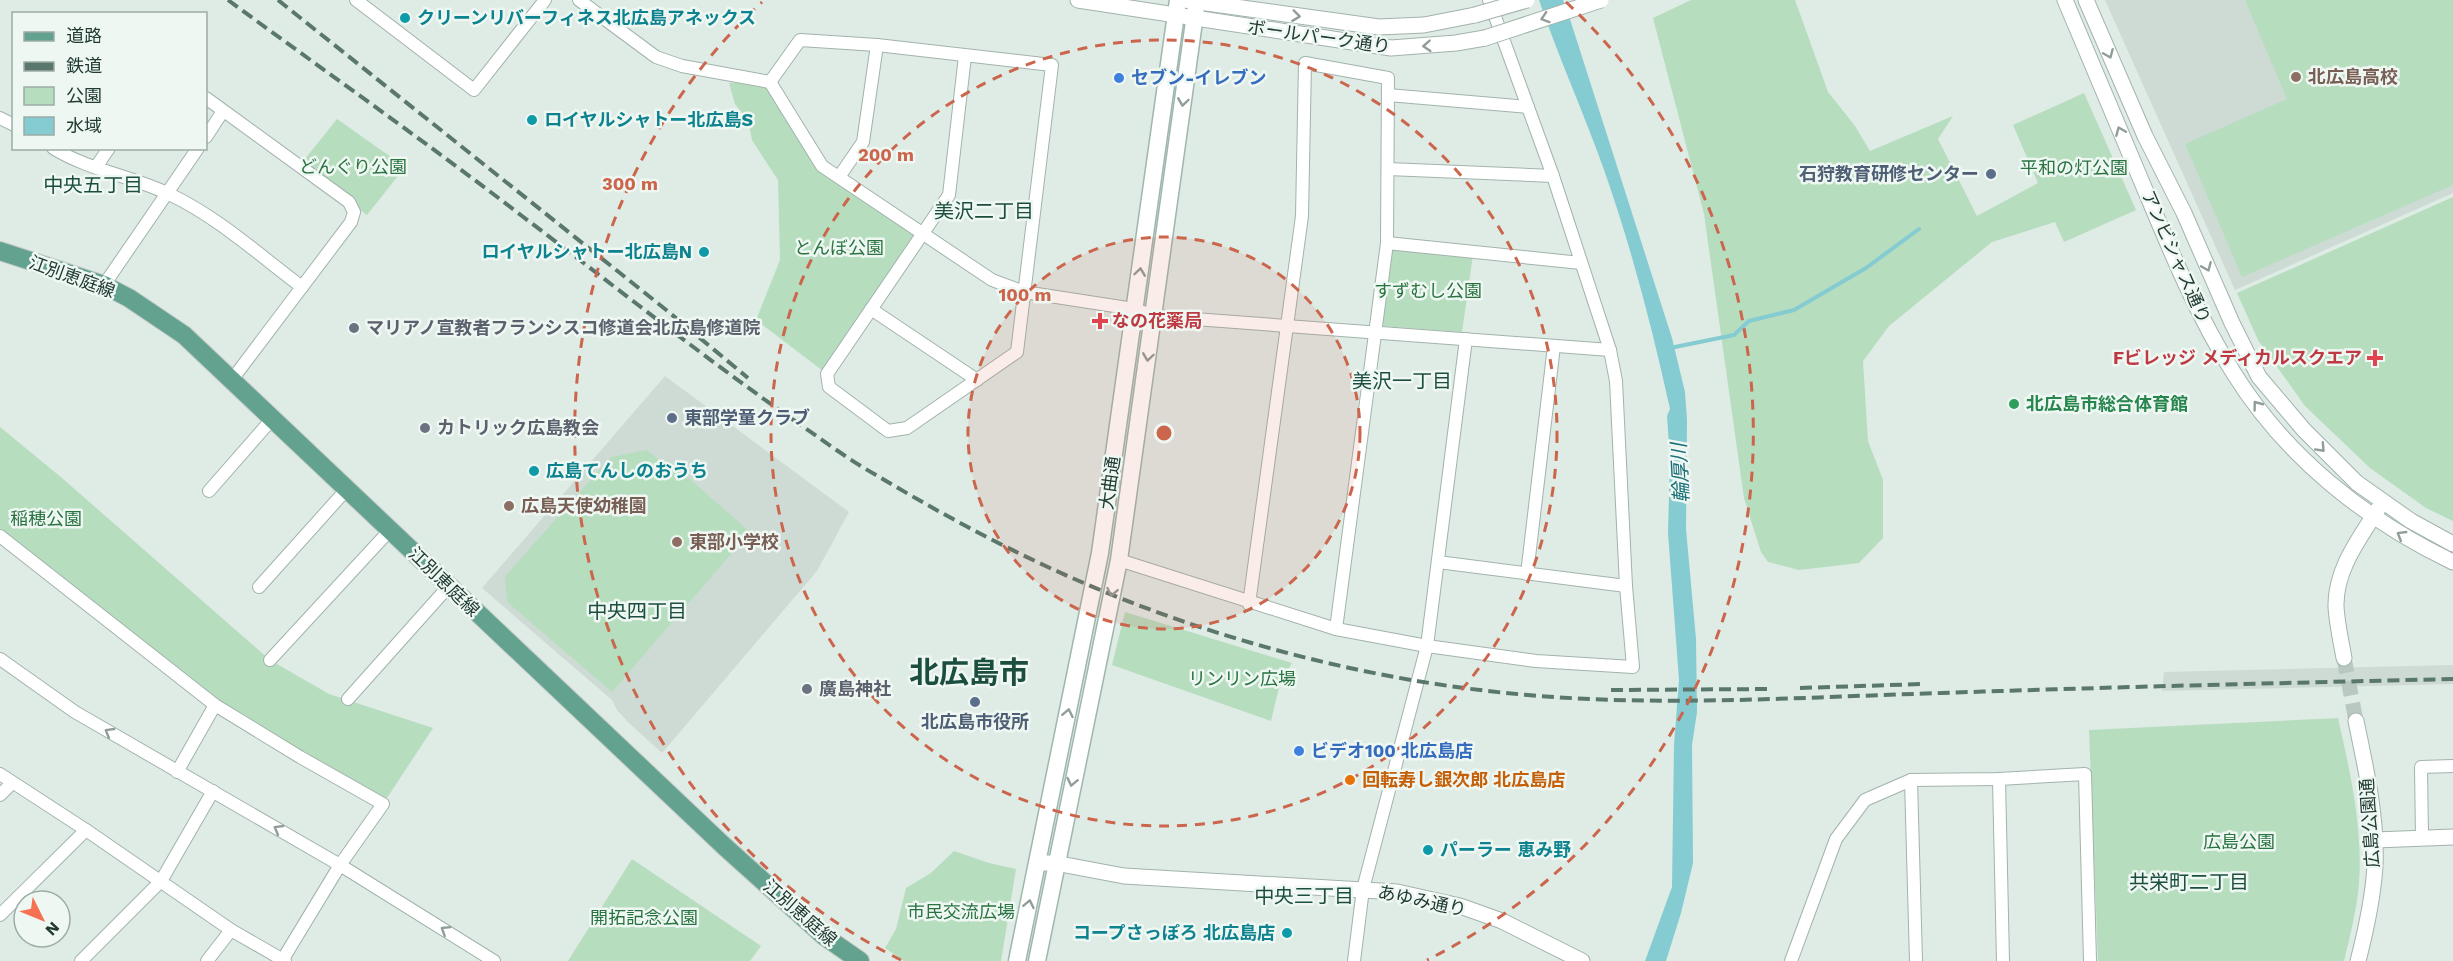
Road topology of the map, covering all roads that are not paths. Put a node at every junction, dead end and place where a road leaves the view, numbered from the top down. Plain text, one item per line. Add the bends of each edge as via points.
1 (356, 0) edge
2 (545, 0) edge
3 (579, 0) edge
4 (1078, 0) edge
5 (1490, 0) edge
6 (1527, 0) edge
7 (1601, 0) edge
8 (2065, 0) edge
9 (2086, 0) edge
10 (1193, 5) edge
11 (1177, 8) edge
12 (877, 45) junction
13 (965, 56) junction
14 (770, 82) junction
15 (1388, 95) junction
16 (207, 99) edge
17 (1528, 107) junction
18 (223, 111) junction
19 (207, 135) edge
20 (58, 150) edge
21 (108, 150) edge
22 (197, 150) edge
23 (96, 167) junction
24 (1388, 169) junction
25 (1553, 176) junction
26 (839, 177) junction
27 (167, 193) junction
28 (922, 231) junction
29 (1387, 243) junction
30 (0, 251) edge
31 (1581, 263) junction
32 (104, 285) junction
33 (302, 287) junction
34 (1024, 292) junction
35 (871, 309) junction
36 (1134, 309) junction
37 (1154, 316) junction
38 (1288, 326) junction
39 (1375, 333) junction
40 (1466, 339) junction
41 (1554, 346) junction
42 (1610, 350) junction
43 (977, 380) junction
44 (231, 381) junction
45 (272, 419) junction
46 (346, 490) junction
47 (209, 491) dead end
48 (2383, 502) junction
49 (2373, 517) junction
50 (390, 530) junction
51 (0, 536) edge
52 (2453, 544) edge
53 (1119, 560) junction
54 (1438, 562) junction
55 (2453, 562) edge
56 (1527, 574) junction
57 (1626, 586) junction
58 (259, 587) dead end
59 (448, 587) junction
60 (1249, 604) junction
61 (1335, 629) junction
62 (1427, 646) junction
63 (2344, 658) tunnel mouth
64 (270, 660) dead end
65 (3, 665) edge
66 (348, 699) dead end
67 (215, 705) junction
68 (2356, 721) tunnel mouth
69 (2453, 766) edge
70 (177, 772) junction
71 (0, 774) edge
72 (1998, 779) junction
73 (1911, 780) junction
74 (12, 783) junction
75 (213, 791) junction
76 (0, 795) edge
77 (86, 830) junction
78 (2453, 837) edge
79 (2422, 838) junction
80 (2375, 840) junction
81 (1037, 863) junction
82 (1055, 863) junction
83 (340, 865) junction
84 (161, 881) junction
85 (1363, 889) junction
86 (0, 915) edge
87 (231, 930) junction
88 (284, 960) edge
89 (81, 961) edge
90 (207, 961) edge
91 (494, 961) edge
92 (860, 961) edge
93 (1017, 961) edge
94 (1037, 961) edge
95 (1354, 961) edge
96 (1582, 961) edge
97 (1791, 961) edge
98 (1916, 961) edge
99 (2003, 961) edge
100 (2090, 961) edge
101 (2358, 961) edge

1 - 2 street via 474,90
3 - 14 street via 656,57 682,66
4 - 11 street, ボールパーク通り via 1147,9
5 - 17 street
10 -> 6 street, ボールパーク通り, bridge via 1379,27 1424,25
7 -> 10 street, ボールパーク通り, bridge via 1485,38 1391,48
49 -> 8 street, アンビシャス通り via 2321,476 2287,441 2234,374 2192,298
9 -> 48 street, アンビシャス通り via 2252,366 2330,459
10 - 11 street, ボールパーク通り
10 -> 37 main road, 大曲通
36 -> 11 main road, 大曲通
12 - 13 street
12 - 14 street via 800,40
12 - 26 street via 863,142
13 - 28 street via 949,195
13 - 34 street via 1052,65
14 - 26 street via 822,166
15 - 17 street
15 - 24 street
15 - 38 street via 1388,78 1305,63 1302,216
16 - 18 street
17 - 25 street
18 - 19 street
18 - 33 street via 348,202 354,212 351,222
20 - 23 street
21 - 23 street
22 - 27 street
23 - 27 street
24 - 25 street
24 - 29 street
25 - 31 street
26 - 28 street
27 - 32 street
27 - 33 street via 198,209
28 - 34 street via 992,280
28 - 35 street
29 - 31 street
29 - 39 street
30 - 32 main road, 江別恵庭線
31 - 42 street
32 - 44 main road, 江別恵庭線 via 184,335
33 - 44 street
34 - 36 street
34 - 43 street via 1017,352
35 - 43 street
35 - 43 street via 827,374 830,387 888,431 907,428
36 - 37 street
81 -> 36 main road, 大曲通 via 1100,553
37 - 38 street
37 -> 53 main road, 大曲通
38 - 39 street
38 - 60 street
39 - 40 street
39 - 61 street
40 - 41 street
40 - 54 street
41 - 42 street
41 - 56 street
42 - 57 street via 1616,381
44 - 45 main road, 江別恵庭線
45 - 46 main road, 江別恵庭線
45 - 47 street
46 - 50 main road, 江別恵庭線
46 - 58 street
48 - 49 street
48 - 52 street, アンビシャス通り
55 -> 49 street, アンビシャス通り
49 - 63 street via 2351,552 2339,583 2336,608
50 - 59 main road, 江別恵庭線
50 - 64 street
51 - 67 street
53 - 60 street
53 -> 82 main road, 大曲通
54 - 56 street
54 - 62 street
56 - 57 street
57 - 62 street via 1633,667 1536,661
59 - 66 street
59 - 92 main road, 江別恵庭線 via 724,846 824,936
60 - 61 street
61 - 62 street
62 - 85 street
70 -> 65 street
67 - 70 street
67 - 83 street via 383,804
68 - 80 street, 広島公園通
69 - 79 street via 2421,767
70 - 75 street
71 - 74 street
72 - 73 street
72 - 99 street
72 - 100 street via 2085,774
73 - 97 street via 1865,800 1836,839
73 - 98 street
74 - 76 street
74 - 77 street
83 -> 75 street
75 - 84 street
77 - 84 street
77 - 86 street
78 - 79 street
79 - 80 street
80 - 101 street, 広島公園通 via 2371,906
81 - 82 street, あゆみ通り
93 -> 81 main road, 大曲通
82 - 85 street, あゆみ通り via 1124,876
82 - 94 main road, 大曲通
83 - 88 street
91 -> 83 street
84 - 87 street
84 - 89 street
85 - 95 street
85 - 96 street, あゆみ通り via 1460,906 1502,921
87 - 88 street
87 - 90 street

